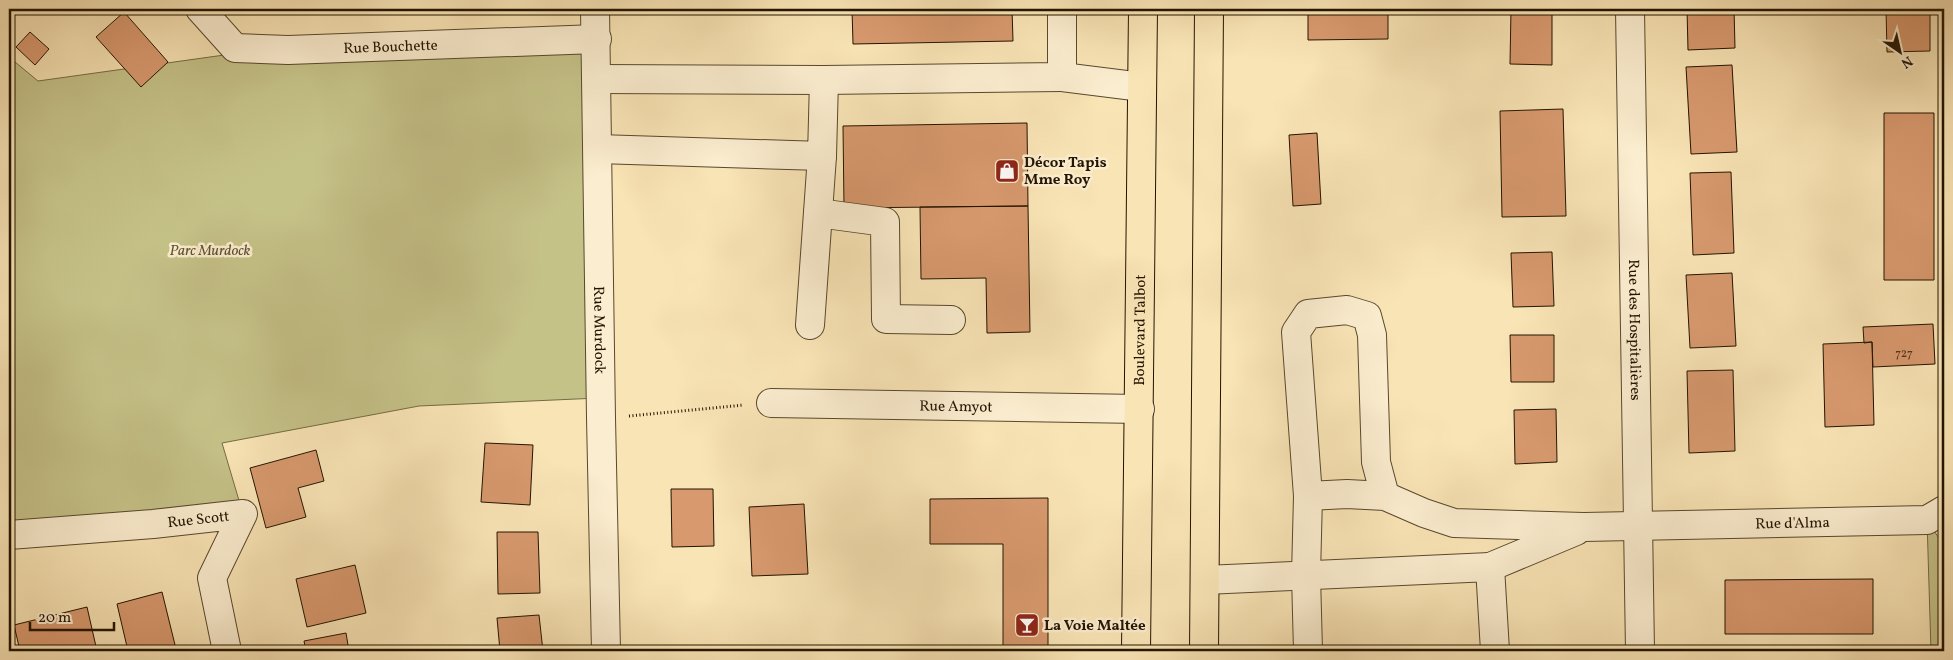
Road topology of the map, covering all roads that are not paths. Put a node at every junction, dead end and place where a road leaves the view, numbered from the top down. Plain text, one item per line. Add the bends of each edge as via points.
1 (200, 9) edge
2 (595, 9) edge
3 (1062, 9) edge
4 (1143, 9) edge
5 (1209, 9) edge
6 (1630, 9) edge
7 (597, 38) junction
8 (1062, 77) junction
9 (597, 79) junction
10 (824, 80) junction
11 (1142, 88) junction
12 (598, 150) junction
13 (822, 156) junction
14 (818, 213) junction
15 (951, 320) dead end
16 (810, 325) dead end
17 (771, 403) road end
18 (1140, 409) junction
19 (1308, 496) junction
20 (1385, 496) junction
21 (1944, 510) edge
22 (1638, 526) junction
23 (1584, 527) junction
24 (9, 534) edge
25 (1490, 567) junction
26 (1306, 575) junction
27 (1205, 580) junction
28 (227, 651) edge
29 (606, 651) edge
30 (1136, 651) edge
31 (1204, 651) edge
32 (1308, 651) edge
33 (1495, 651) edge
34 (1640, 651) edge

1 - 7 street, Rue Bouchette via 235,48 288,50
2 - 7 street, Rue Murdock
3 - 8 street
4 - 11 main road, Boulevard Talbot
5 - 27 main road
6 - 22 street, Rue des Hospitalières
7 - 9 street, Rue Murdock
8 - 10 street
8 - 11 street
9 - 10 street
9 - 12 street, Rue Murdock
10 - 13 street
11 - 18 main road, Boulevard Talbot
12 - 13 street
12 - 29 street, Rue Murdock
13 - 14 street
14 - 15 street via 885,222 886,319
14 - 16 street
17 - 18 street, Rue Amyot
18 - 30 main road, Boulevard Talbot
19 - 20 street
19 - 20 street via 1296,332 1308,314 1348,310 1367,316 1372,335 1376,462
19 - 26 street
20 - 23 street, Rue d'Alma via 1454,523
21 - 22 street, Rue d'Alma via 1927,520
22 - 23 street, Rue d'Alma
22 - 34 street, Rue des Hospitalières
23 - 25 street
24 - 28 street, Rue Scott via 243,514 212,578
25 - 26 street
25 - 33 street
26 - 27 street
26 - 32 street
27 - 31 main road

